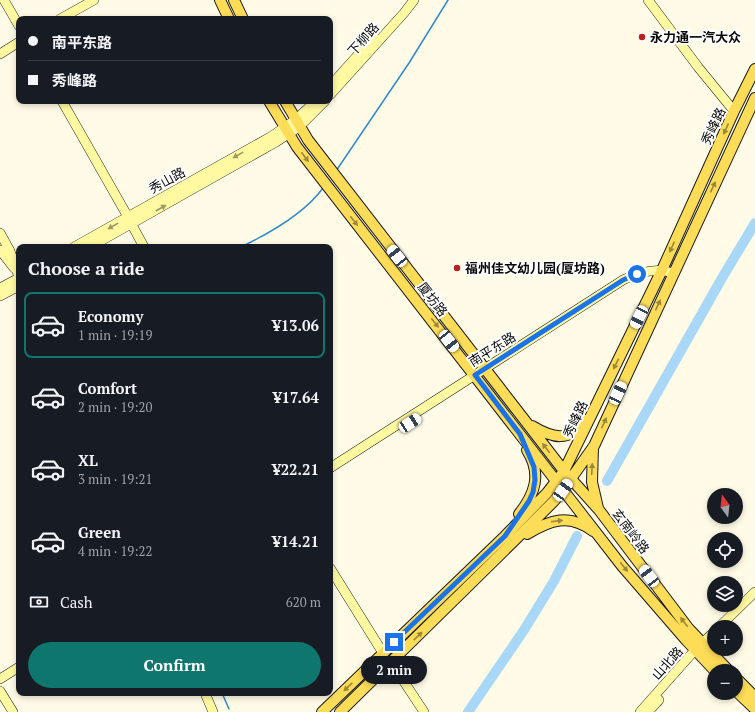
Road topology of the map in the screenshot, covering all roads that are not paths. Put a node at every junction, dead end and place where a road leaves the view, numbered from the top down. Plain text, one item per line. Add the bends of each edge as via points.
1 (4, 0) edge
2 (94, 0) edge
3 (220, 0) edge
4 (234, 0) edge
5 (406, 0) edge
6 (414, 0) edge
7 (648, 0) edge
8 (65, 16) edge
9 (228, 16) edge
10 (242, 16) edge
11 (16, 21) edge
12 (16, 44) edge
13 (0, 54) edge
14 (755, 69) edge
15 (333, 83) edge
16 (333, 92) edge
17 (755, 98) edge
18 (64, 104) edge
19 (271, 104) edge
20 (286, 104) edge
21 (314, 104) edge
22 (321, 104) edge
23 (734, 111) junction
24 (297, 124) junction
25 (287, 131) junction
26 (130, 221) junction
27 (0, 233) edge
28 (80, 244) edge
29 (95, 244) edge
30 (142, 244) edge
31 (0, 250) edge
32 (16, 269) edge
33 (16, 272) edge
34 (661, 272) junction
35 (672, 275) junction
36 (16, 276) edge
37 (0, 288) edge
38 (16, 288) edge
39 (0, 296) edge
40 (486, 371) junction
41 (477, 377) junction
42 (597, 404) junction
43 (529, 425) junction
44 (520, 434) junction
45 (594, 446) junction
46 (333, 466) edge
47 (333, 473) edge
48 (567, 475) junction
49 (560, 486) junction
50 (591, 496) junction
51 (580, 511) joint
52 (505, 536) junction
53 (601, 536) junction
54 (516, 540) junction
55 (333, 573) edge
56 (755, 592) edge
57 (755, 600) edge
58 (726, 620) edge
59 (734, 620) edge
60 (707, 640) edge
61 (707, 644) edge
62 (700, 649) junction
63 (383, 653) junction
64 (391, 662) junction
65 (710, 664) edge
66 (720, 664) edge
67 (16, 668) edge
68 (16, 675) edge
69 (0, 679) edge
70 (0, 685) edge
71 (743, 685) edge
72 (0, 691) edge
73 (207, 696) edge
74 (755, 696) edge
75 (743, 698) edge
76 (755, 709) edge
77 (14, 712) edge
78 (213, 712) edge
79 (322, 712) edge
80 (340, 712) edge
81 (424, 712) edge
82 (640, 712) edge
83 (648, 712) edge

1 - 11 main road
2 - 8 main road
3 - 9 main road
4 - 10 main road
5 - 15 main road, 下柳路
6 - 16 main road, 下柳路
7 - 23 main road
12 - 13 main road
14 - 23 main road, 秀峰路
35 -> 17 main road, 秀峰路
18 - 26 main road
19 - 25 main road, 厦坊路
20 - 24 main road, 厦坊路
21 - 24 main road
22 - 24 main road
23 -> 34 main road, 秀峰路
24 - 25 main road
24 - 40 main road, 厦坊路
25 - 26 main road, 秀山路
25 -> 41 main road, 厦坊路
26 -> 28 main road, 秀山路
26 - 29 main road, 秀山路
26 - 30 main road
27 - 32 main road
31 - 33 main road
34 - 35 main road, 南平东路
34 - 40 main road, 南平东路 via 646,272 623,280
34 -> 42 main road, 秀峰路
45 -> 35 main road, 秀峰路
36 - 37 main road
38 - 39 main road
40 - 41 main road, 南平东路
40 - 43 main road, 厦坊路
41 - 44 main road, 厦坊路
41 - 46 main road, 南平东路
41 - 47 main road, 南平东路
42 - 43 main road via 581,426 567,435 549,435
42 - 48 main road, 秀峰路
48 -> 43 main road, 厦坊路
44 - 49 main road, 厦坊路
44 - 52 main road via 533,462 535,480 529,501
45 - 48 main road, 秀峰路
50 -> 45 main road
48 - 49 main road, 秀峰路
48 - 50 main road, 厦坊路
49 - 51 main road, 厦坊路
49 - 52 main road, 秀峰路
49 - 54 main road, 秀峰路
62 -> 50 main road, 玄南岭路 via 685,624
51 - 53 main road, 玄南岭路
52 - 63 main road, 秀峰路
54 -> 53 main road via 547,523 563,520 585,525
53 -> 62 main road, 玄南岭路 via 622,566
64 -> 54 main road, 秀峰路
55 - 63 main road
56 - 58 main road
57 - 59 main road
60 - 62 main road, 山北路
61 - 62 main road, 山北路
62 - 65 main road, 玄南岭路
62 - 66 main road, 玄南岭路
62 - 82 main road, 山北路
62 - 83 main road, 山北路
63 -> 79 main road, 秀峰路
64 - 80 main road, 秀峰路
64 - 81 main road
67 - 69 main road
68 - 70 main road
71 - 74 main road
72 - 77 main road
73 - 78 main road
75 - 76 main road

